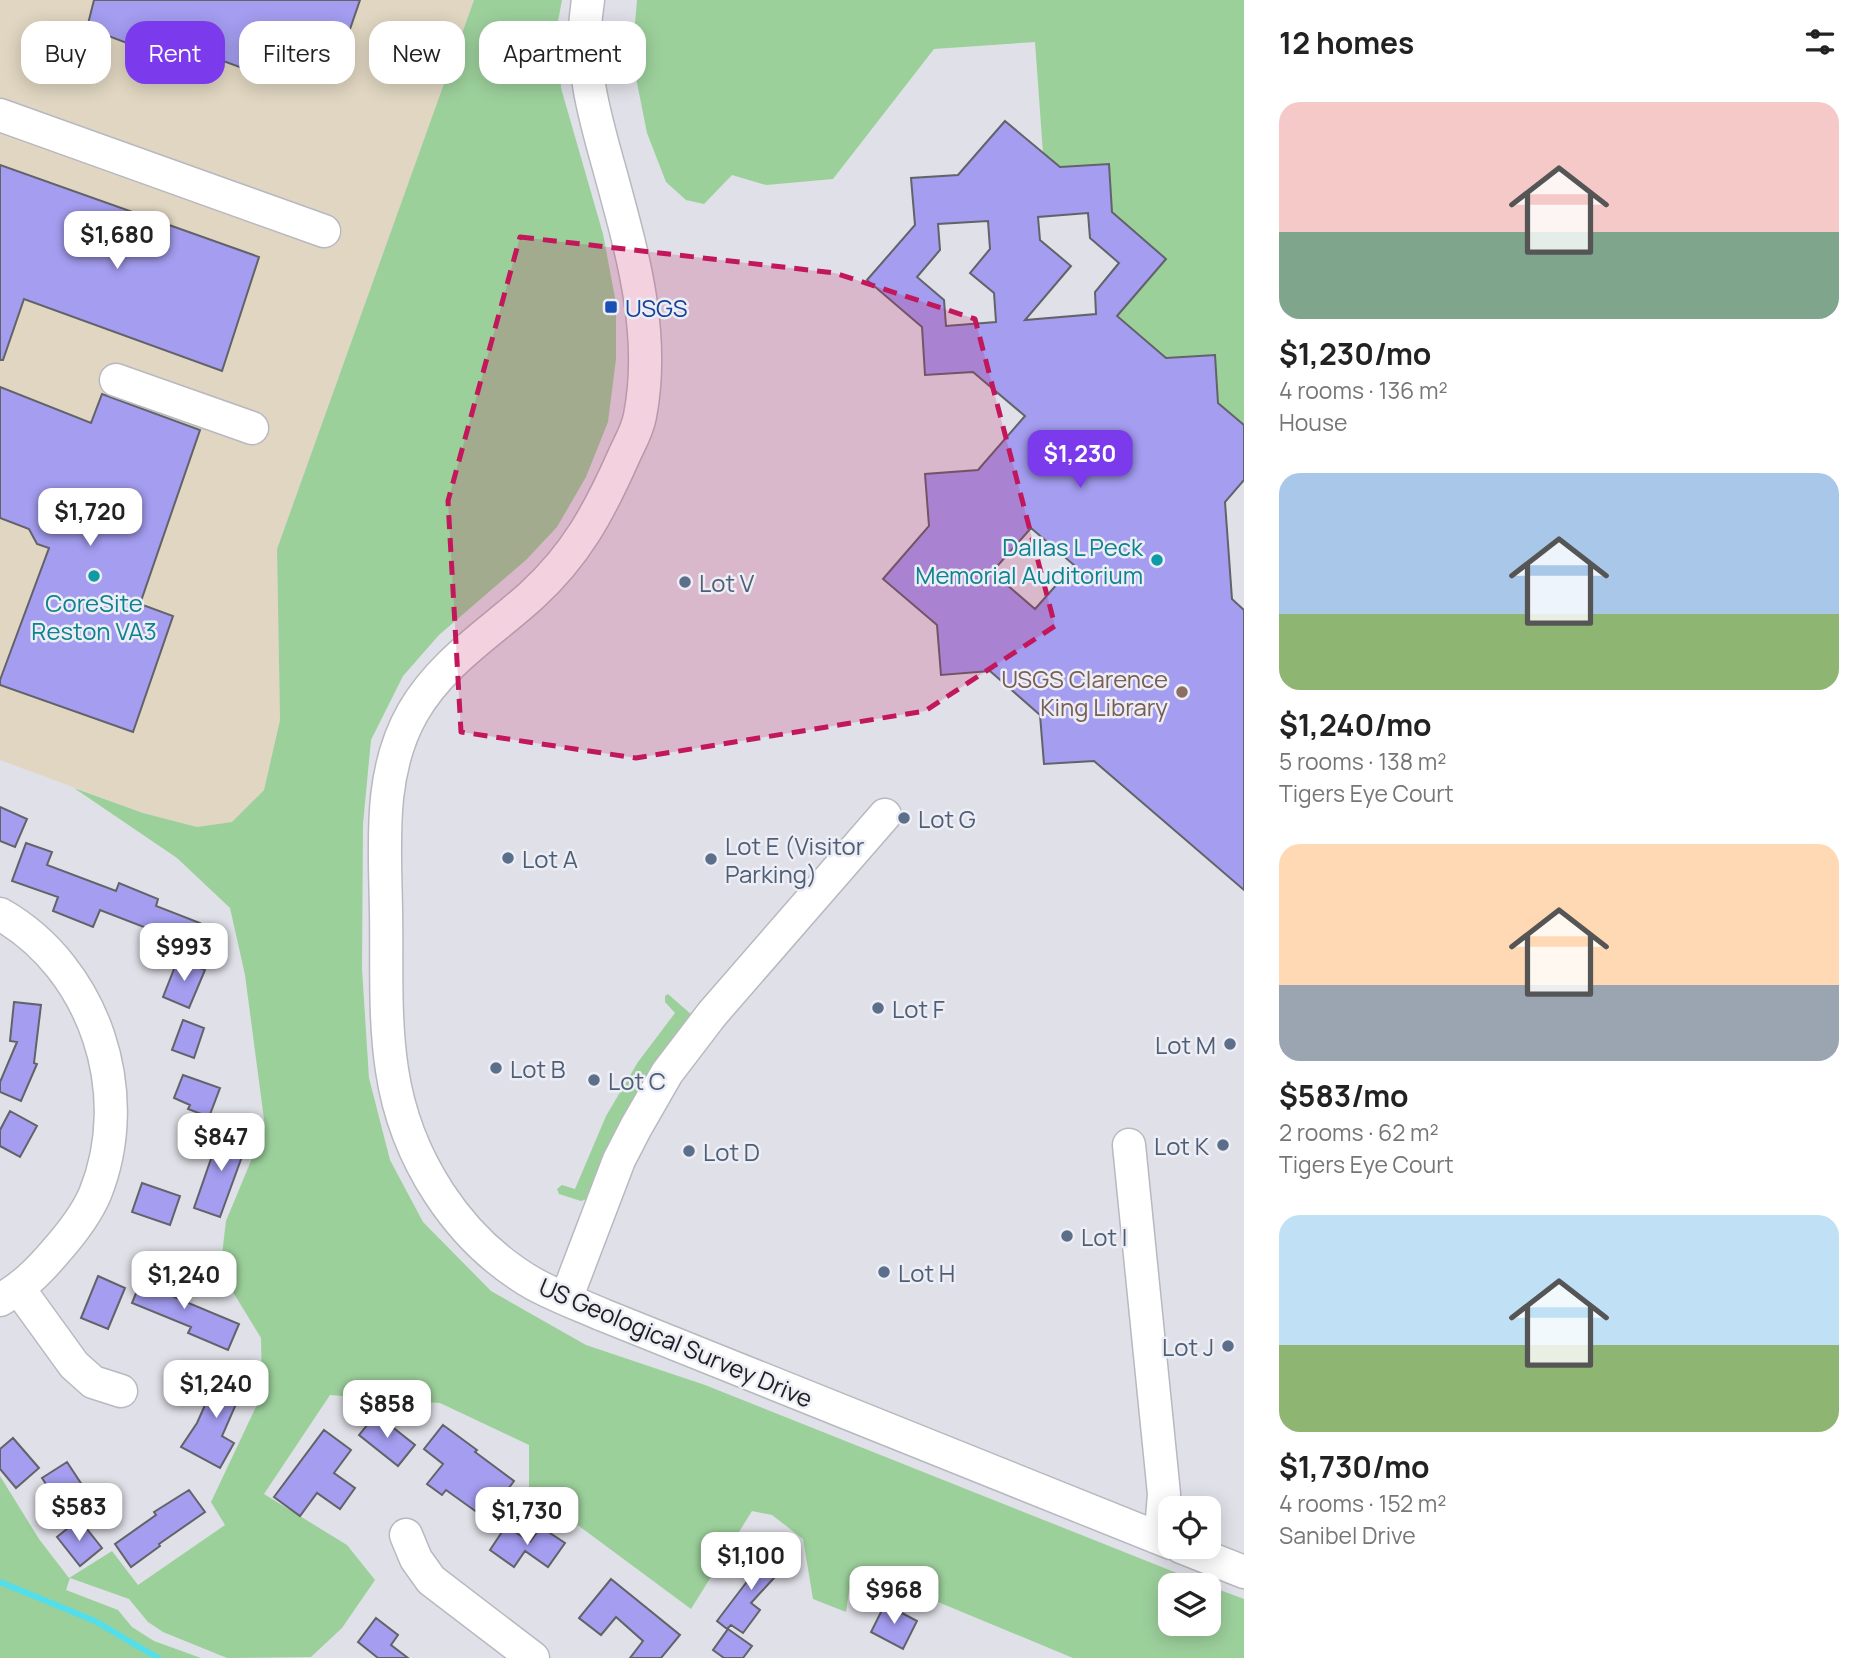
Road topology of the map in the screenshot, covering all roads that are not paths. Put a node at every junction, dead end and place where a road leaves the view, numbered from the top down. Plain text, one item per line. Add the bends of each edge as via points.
1 (588, 0) edge
2 (0, 115) edge
3 (324, 231) dead end
4 (116, 380) dead end
5 (252, 428) dead end
6 (885, 815) dead end
7 (0, 914) edge
8 (1129, 1145) dead end
9 (10, 1295) edge
10 (566, 1298) junction
11 (121, 1391) dead end
12 (1164, 1496) edge
13 (406, 1535) dead end
14 (1158, 1538) edge
15 (1212, 1559) edge
16 (1244, 1572) edge
17 (533, 1658) edge

1 - 10 street, US Geological Survey Drive via 584,43 589,90 641,295 646,334 640,418 602,506 570,555 532,595 448,666 419,703 393,762 384,817 389,1045 406,1126 435,1188 479,1242 520,1275
2 - 3 street
4 - 5 street
6 - 10 street via 712,1014 667,1073 620,1160
7 - 9 street via 34,938 69,978 101,1040 110,1088 109,1136 93,1197 66,1240
8 - 12 street
9 - 11 street via 84,1376
10 - 14 street, US Geological Survey Drive
13 - 17 street via 431,1580
15 - 16 street, US Geological Survey Drive

